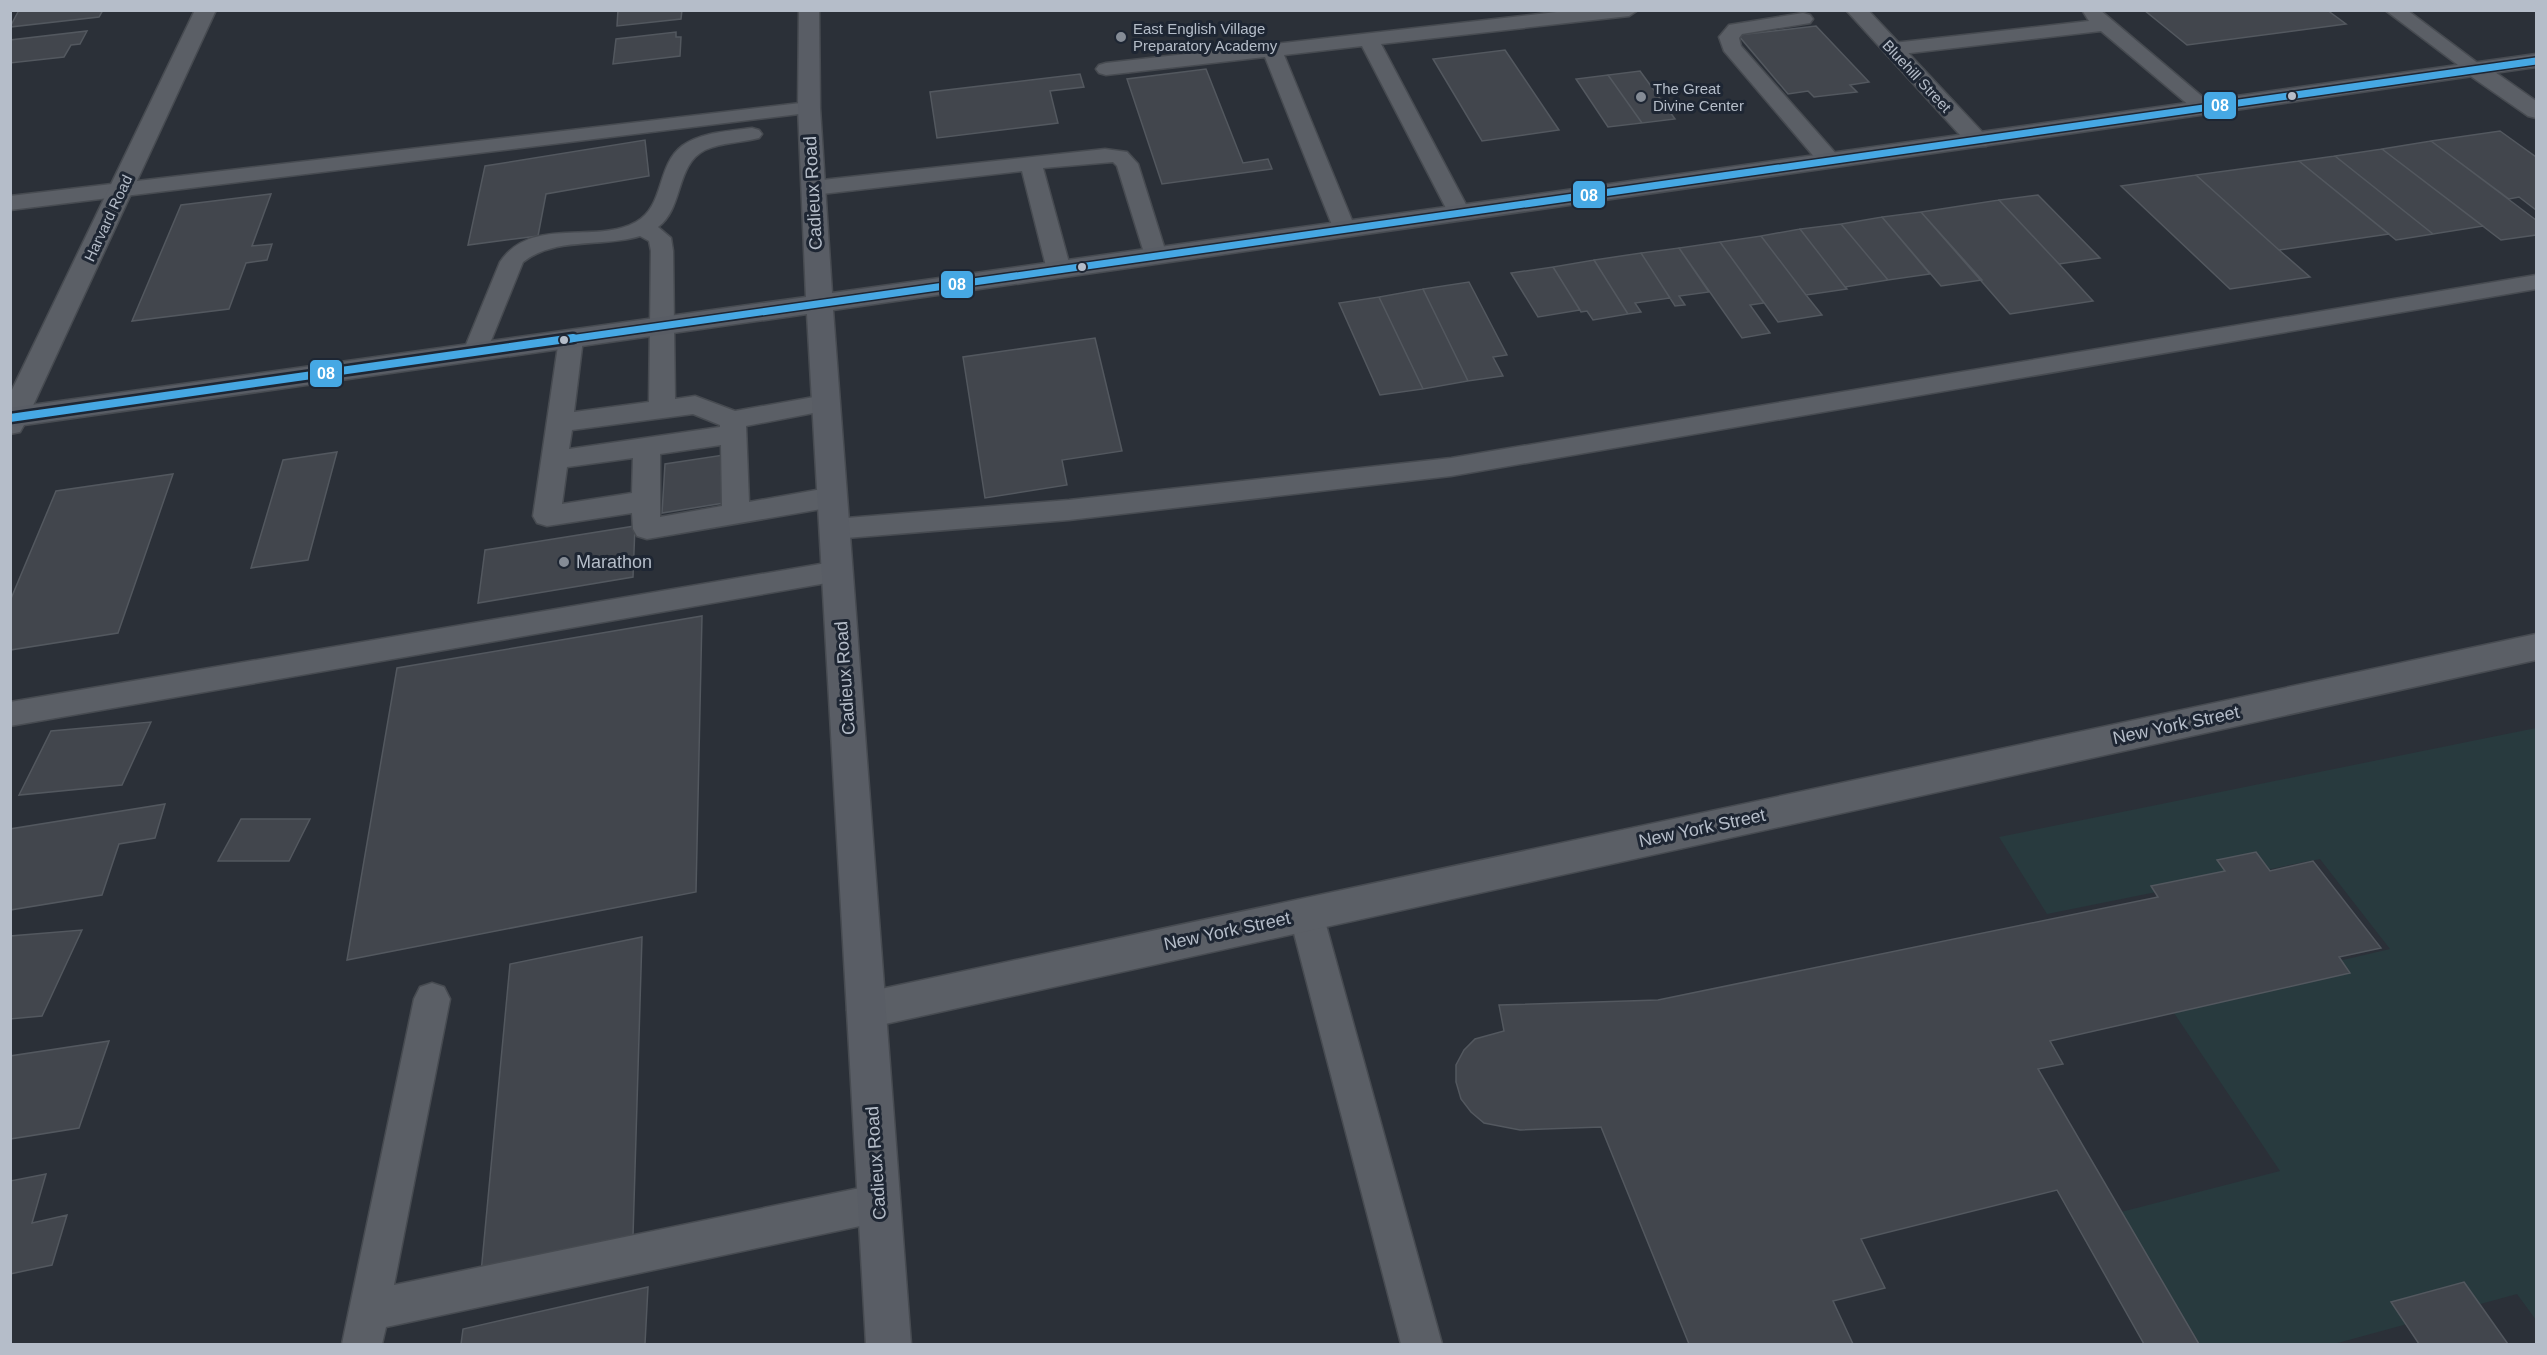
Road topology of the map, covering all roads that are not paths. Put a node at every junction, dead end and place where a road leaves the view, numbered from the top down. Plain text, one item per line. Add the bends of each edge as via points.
1 (206, 10) edge
2 (809, 10) edge
3 (1629, 10) edge
4 (1856, 10) edge
5 (2088, 10) edge
6 (2394, 10) edge
7 (1803, 19) dead end
8 (2105, 25) junction
9 (1369, 40) junction
10 (1893, 49) junction
11 (1272, 51) junction
12 (2536, 61) edge
13 (1106, 69) dead end
14 (2477, 70) junction
15 (2204, 108) junction
16 (2536, 111) edge
17 (810, 116) junction
18 (1978, 141) junction
19 (1830, 161) junction
20 (1031, 164) junction
21 (813, 188) junction
22 (121, 190) junction
23 (10, 203) edge
24 (1460, 214) junction
25 (643, 228) junction
26 (1345, 230) junction
27 (1156, 256) junction
28 (1059, 270) junction
29 (2536, 282) edge
30 (819, 304) junction
31 (663, 326) junction
32 (571, 339) junction
33 (476, 352) junction
34 (825, 403) junction
35 (662, 410) junction
36 (12, 420) edge
37 (559, 423) junction
38 (734, 427) junction
39 (647, 447) junction
40 (554, 460) junction
41 (645, 501) junction
42 (834, 513) junction
43 (736, 514) junction
44 (838, 571) junction
45 (2536, 646) edge
46 (10, 714) edge
47 (1306, 914) junction
48 (432, 999) dead end
49 (867, 1010) junction
50 (879, 1203) junction
51 (366, 1327) edge
52 (888, 1344) edge
53 (1422, 1344) edge

1 - 22 street, Harvard Road
2 - 17 main road, Cadieux Road
3 - 9 lane
4 - 10 street, Bluehill Street
5 - 8 lane
6 - 14 lane
7 - 19 lane via 1736,29 1729,37 1731,47
8 - 10 lane
8 - 15 lane
9 - 11 lane
9 - 24 lane
10 - 18 street, Bluehill Street
11 - 13 lane
11 - 26 lane
12 - 14 main road
14 - 15 main road
14 - 16 street
15 - 18 main road
17 - 21 main road, Cadieux Road
17 - 22 lane
17 - 25 lane via 714,140 690,150 677,164 663,212
18 - 19 main road
19 - 24 main road
20 - 21 lane
20 - 27 lane via 1105,155 1119,157 1127,164
20 - 28 lane
21 - 30 main road, Cadieux Road
22 - 23 lane
22 - 36 street, Harvard Road
24 - 26 main road
25 - 31 lane via 660,238
25 - 33 lane via 529,247 513,257
26 - 27 main road
27 - 28 main road
28 - 30 main road
29 - 42 lane via 1451,467 1069,510
30 - 31 main road
30 - 34 main road, Cadieux Road
31 - 32 main road
31 - 35 lane
32 - 33 main road
32 - 37 lane
33 - 36 main road
34 - 38 lane
34 - 42 main road, Cadieux Road
35 - 37 lane
35 - 38 lane via 695,405
37 - 40 lane
38 - 39 lane
38 - 43 lane
39 - 40 lane
39 - 41 lane
40 - 41 lane via 547,516
41 - 43 lane via 646,529
42 - 43 lane
42 - 44 main road, Cadieux Road
44 - 46 lane
44 - 49 main road, Cadieux Road
45 - 47 street, New York Street
47 - 49 street, New York Street
47 - 53 lane
48 - 51 lane
49 - 50 main road, Cadieux Road
50 - 51 lane
50 - 52 main road, Cadieux Road

